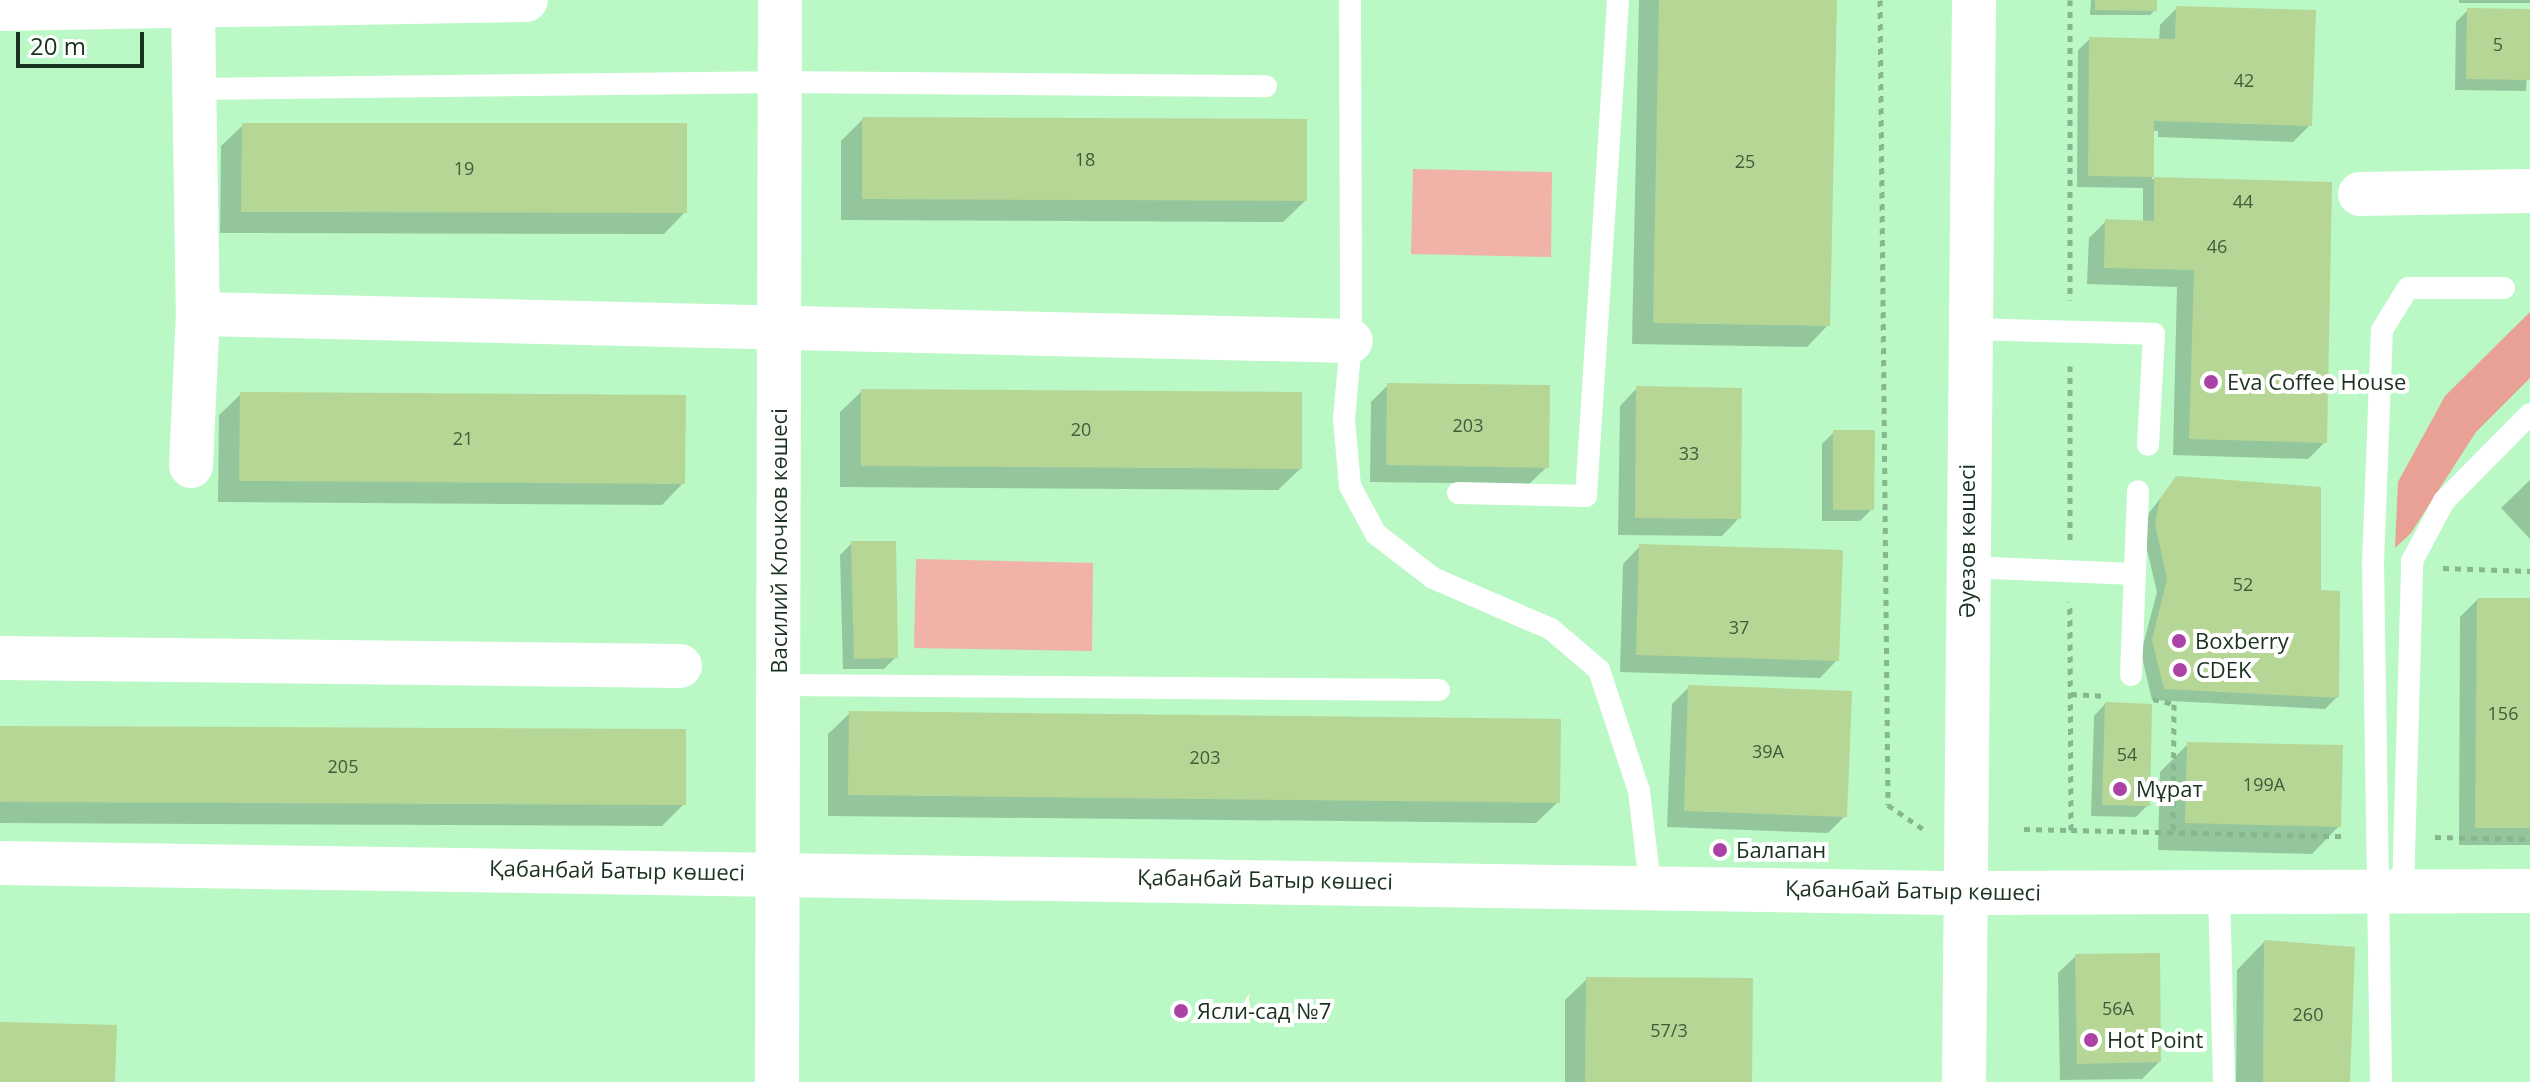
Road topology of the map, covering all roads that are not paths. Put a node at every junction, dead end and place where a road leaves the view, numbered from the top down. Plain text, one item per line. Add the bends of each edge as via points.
1 (526, 0) edge
2 (780, 0) edge
3 (1350, 0) edge
4 (1618, 0) edge
5 (1974, 0) edge
6 (193, 6) junction
7 (0, 9) edge
8 (780, 82) junction
9 (1266, 86) dead end
10 (195, 89) junction
11 (2530, 191) edge
12 (2360, 194) dead end
13 (2504, 288) dead end
14 (198, 314) junction
15 (779, 327) junction
16 (1969, 329) junction
17 (1351, 341) junction
18 (2530, 414) edge
19 (2148, 445) dead end
20 (191, 466) dead end
21 (2138, 491) dead end
22 (1458, 493) dead end
23 (1967, 567) junction
24 (2135, 574) junction
25 (0, 658) edge
26 (680, 666) dead end
27 (2131, 675) dead end
28 (778, 685) junction
29 (1439, 690) dead end
30 (0, 863) edge
31 (777, 872) junction
32 (1650, 885) junction
33 (2219, 891) junction
34 (2389, 891) junction
35 (2530, 891) edge
36 (1964, 893) junction
37 (777, 1082) edge
38 (1964, 1082) edge
39 (2224, 1082) edge
40 (2381, 1082) edge

1 - 6 street
2 - 8 street, Василий Клочков көшесі
3 - 17 lane
4 - 22 lane via 1586,496
5 - 16 street, Әуезов көшесі
6 - 7 street
6 - 10 street
8 - 9 lane
8 - 10 lane
8 - 15 street, Василий Клочков көшесі
10 - 14 street
11 - 12 street
13 - 34 lane via 2408,288 2382,330 2373,563 2374,836
14 - 15 street
14 - 20 street
15 - 17 street
15 - 28 street, Василий Клочков көшесі
16 - 19 lane via 2154,334
16 - 23 street, Әуезов көшесі
17 - 32 lane via 1344,419 1350,486 1376,534 1433,578 1551,629 1599,670 1639,791
18 - 34 lane via 2444,501 2412,567 2405,837
21 - 24 lane
23 - 24 lane
23 - 36 street, Әуезов көшесі
24 - 27 lane
25 - 26 street
28 - 29 lane
28 - 31 street, Василий Клочков көшесі
30 - 31 street, Қабанбай Батыр көшесі
31 - 32 street, Қабанбай Батыр көшесі
31 - 37 street, Василий Клочков көшесі
32 - 36 street, Қабанбай Батыр көшесі
33 - 34 street, Қабанбай Батыр көшесі
33 - 36 street, Қабанбай Батыр көшесі
33 - 39 lane
34 - 35 street, Қабанбай Батыр көшесі
34 - 40 lane
36 - 38 street, Әуезов көшесі

